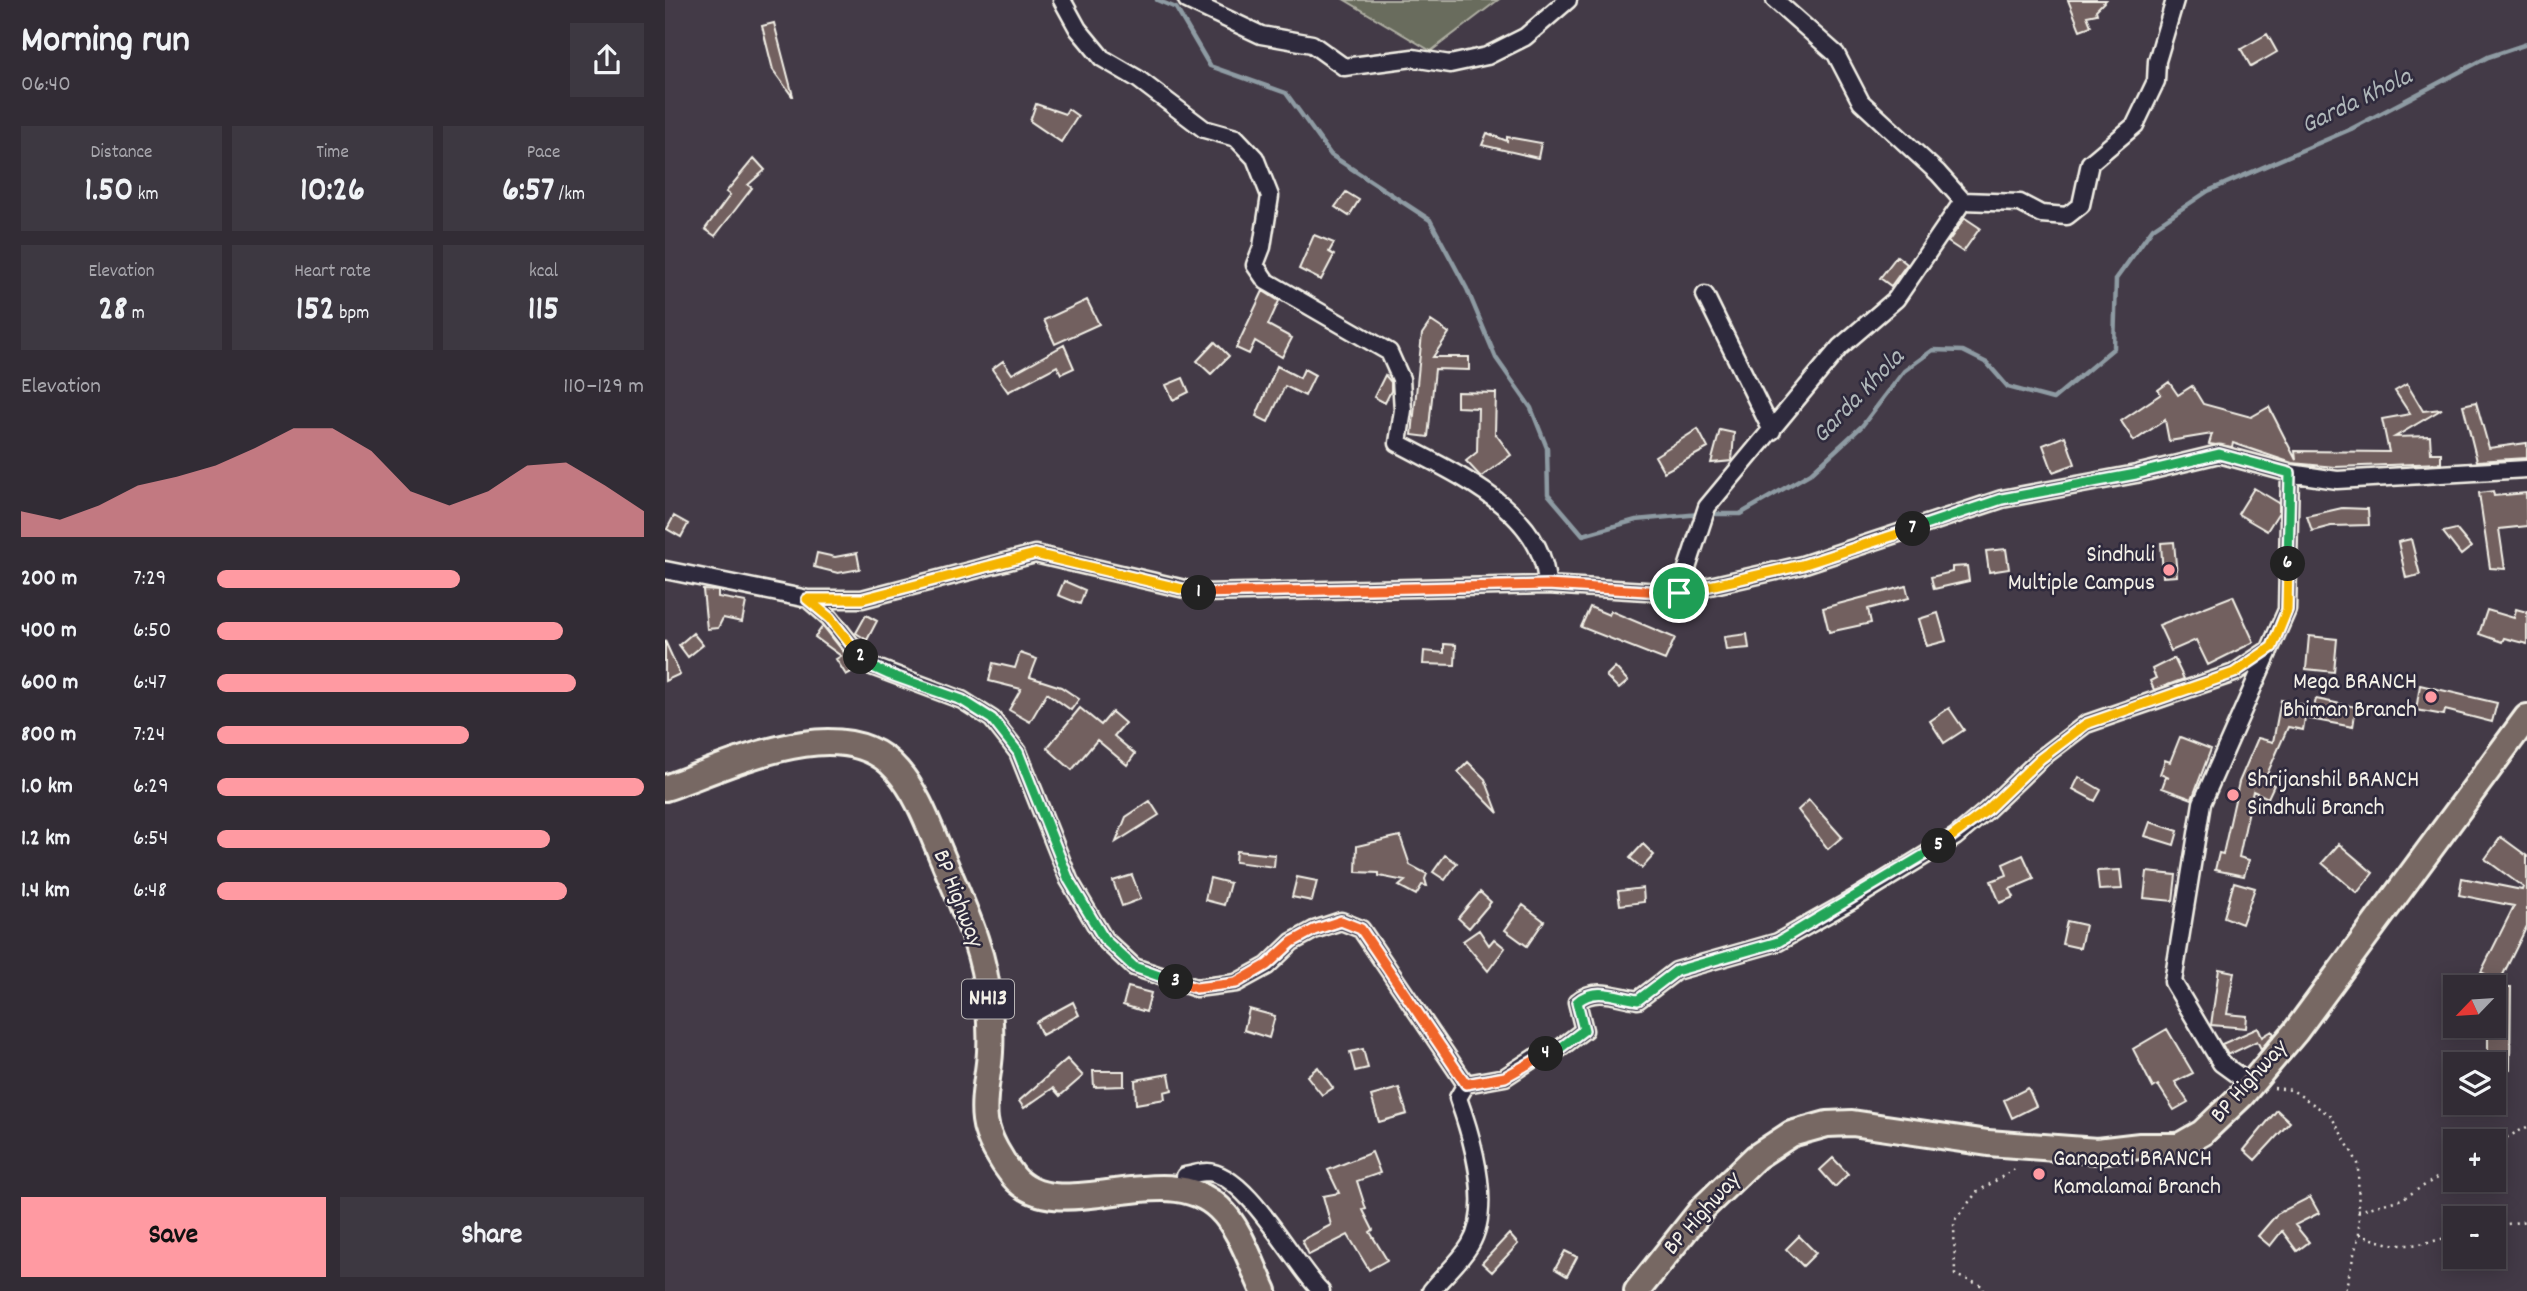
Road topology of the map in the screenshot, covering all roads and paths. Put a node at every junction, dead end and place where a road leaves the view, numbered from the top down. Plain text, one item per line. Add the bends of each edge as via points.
1 (1062, 0) edge
2 (1187, 0) edge
3 (1568, 0) edge
4 (1775, 0) edge
5 (2175, 0) edge
6 (1963, 201) junction
7 (1705, 295) dead end
8 (1772, 431) junction
9 (2527, 469) edge
10 (2290, 473) junction
11 (665, 570) edge
12 (1547, 585) junction
13 (1679, 593) junction
14 (807, 599) junction
15 (2272, 647) junction
16 (2527, 717) edge
17 (665, 788) edge
18 (1466, 1084) junction
19 (2250, 1084) junction
20 (2527, 1127) edge
21 (2506, 1138) edge
22 (2021, 1165) dead end
23 (2443, 1174) edge
24 (1186, 1191) junction
25 (2358, 1211) junction
26 (2527, 1221) edge
27 (2506, 1224) edge
28 (2359, 1234) junction
29 (2443, 1239) edge
30 (1264, 1291) edge
31 (1321, 1291) edge
32 (1431, 1291) edge
33 (1637, 1291) edge
34 (1984, 1291) edge
35 (2345, 1291) edge

1 - 12 street via 1102,58 1204,129 1236,138 1255,158 1270,196 1255,265 1266,281 1388,352 1402,379 1398,443 1509,510 1536,539 1546,565
2 - 3 street via 1261,35 1312,44 1344,67 1413,58 1450,64 1487,56 1525,37
4 - 6 street via 1836,54 1861,102
5 - 6 street via 2157,61 2156,81 2135,125 2090,163 2081,205 2074,212 2067,216 2041,214 2020,203
6 - 8 street via 1896,299 1840,347
7 - 8 street
8 - 13 street via 1707,506
9 - 10 street via 2337,480
10 - 13 street via 2219,454 2002,499 1802,565
10 - 15 street via 2287,610
11 - 14 street
12 - 13 street
12 - 14 street via 1202,593 1035,554 862,599
14 - 18 street via 830,618 866,664 962,700 992,719 1018,752 1069,880 1104,939 1134,967 1196,988 1236,983 1267,965 1292,942 1341,921 1361,929
15 - 18 street via 2234,673 2086,724 2040,759 1955,837 1778,942 1676,971 1638,1000 1587,993 1577,1002 1584,1030 1559,1049 1534,1058 1505,1077
15 - 19 street via 2202,803 2173,982 2221,1063
16 - 19 highway, BP Highway via 2296,1031
17 - 24 highway, BP Highway / NH13 via 797,742 861,746 881,755 915,796 980,958 988,996 990,1051 985,1122 1014,1178 1038,1193 1080,1196 1131,1188
18 - 32 street via 1458,1098 1474,1141 1481,1201 1471,1245
19 - 25 path via 2292,1090 2331,1116 2358,1163
19 - 33 highway, BP Highway via 2203,1133 2179,1146 2097,1152 1988,1143 1852,1123 1791,1134 1756,1157 1703,1208
20 - 21 path
22 - 34 path via 1977,1192 1954,1221 1955,1275 1983,1286
23 - 25 path via 2402,1199
24 - 30 highway, BP Highway / NH13 via 1218,1207
24 - 31 street via 1185,1176 1208,1172 1230,1182 1248,1196
25 - 28 path
26 - 27 path
28 - 29 path via 2381,1242 2420,1246
28 - 35 path

